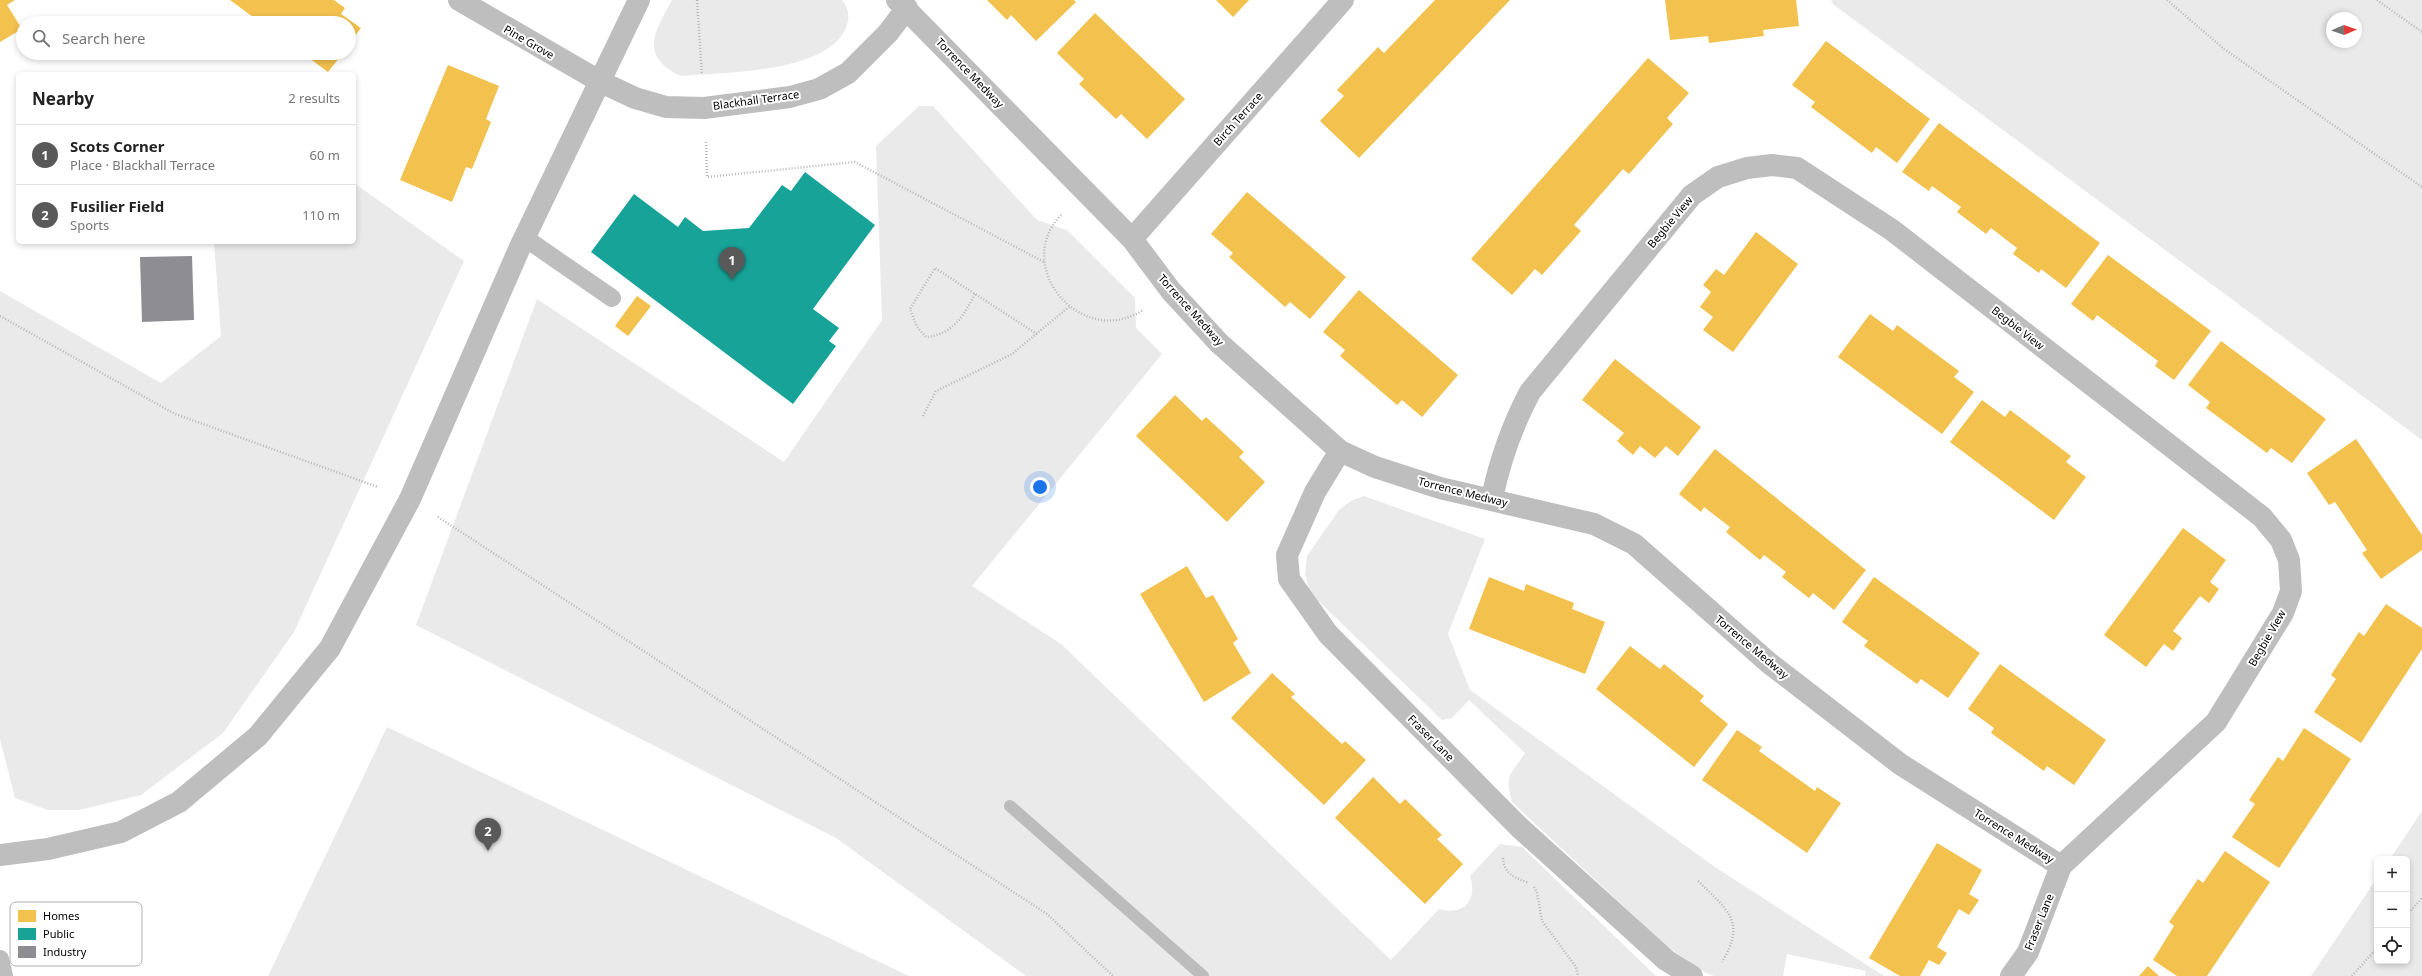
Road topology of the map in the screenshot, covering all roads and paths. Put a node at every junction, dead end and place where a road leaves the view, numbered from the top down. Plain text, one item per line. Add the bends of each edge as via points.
1 (459, 0) edge
2 (639, 0) edge
3 (697, 0) edge
4 (1344, 0) edge
5 (2167, 0) edge
6 (2377, 0) edge
7 (902, 4) edge
8 (2422, 32) edge
9 (601, 82) junction
10 (704, 108) junction
11 (2422, 187) edge
12 (1084, 190) junction
13 (525, 238) junction
14 (1132, 239) junction
15 (1044, 262) junction
16 (1171, 291) junction
17 (975, 294) junction
18 (612, 298) dead end
19 (1070, 306) junction
20 (0, 316) edge
21 (1036, 334) junction
22 (922, 416) dead end
23 (1340, 451) junction
24 (1492, 498) junction
25 (410, 499) junction
26 (1519, 827) junction
27 (0, 855) edge
28 (2061, 866) junction
29 (1698, 881) dead end
30 (2422, 898) edge
31 (2410, 912) edge
32 (2374, 951) edge
33 (0, 960) edge
34 (1721, 964) dead end
35 (4, 976) edge
36 (1113, 976) edge
37 (1578, 976) edge
38 (1692, 976) edge
39 (2012, 976) edge
40 (2352, 976) edge

1 - 9 street, Pine Grove
2 - 9 street
3 - 10 path
4 - 14 street, Birch Terrace
5 - 11 path via 2224,49
6 - 8 path
7 - 10 street, Blackhall Terrace via 888,33 848,73 819,89 790,97
7 - 12 street, Torrence Medway
9 - 10 street, Blackhall Terrace via 635,98 666,107
9 - 13 street
10 - 15 path via 707,177 855,162
12 - 14 street, Torrence Medway
12 - 15 path via 1053,223 1046,242
13 - 18 lane
13 - 25 street
14 - 16 street, Torrence Medway
15 - 19 path via 1049,282 1060,299
16 - 19 path via 1135,315 1115,320 1095,319 1076,312
16 - 23 street, Torrence Medway via 1219,343
17 - 17 path via 935,268 910,309 917,327 926,337 938,336 956,324
17 - 21 path
19 - 21 path
20 - 25 path via 175,414
21 - 22 path via 1012,354 936,391
23 - 24 street, Torrence Medway via 1375,468 1440,488
23 - 26 street, Fraser Lane via 1315,492 1287,555 1289,579 1328,634
24 - 28 street, Torrence Medway via 1594,524 1634,544 1769,663 1900,764
24 - 28 street, Begbie View via 1499,464 1514,422 1530,392 1692,195 1718,177 1747,168 1772,165 1797,168 1892,230 2262,517 2281,540 2289,560 2291,591 2283,613 2216,722
25 - 27 street via 330,648 258,736 179,802 121,832 48,849
25 - 36 path via 1047,914
26 - 37 path via 1502,851 1504,866 1512,877 1532,884 1537,893 1542,921 1576,967
26 - 38 street, Fraser Lane via 1666,960
28 - 39 street, Fraser Lane via 2028,952
29 - 34 path via 1729,913 1734,928 1733,945
30 - 31 path
32 - 40 path
33 - 35 lane

